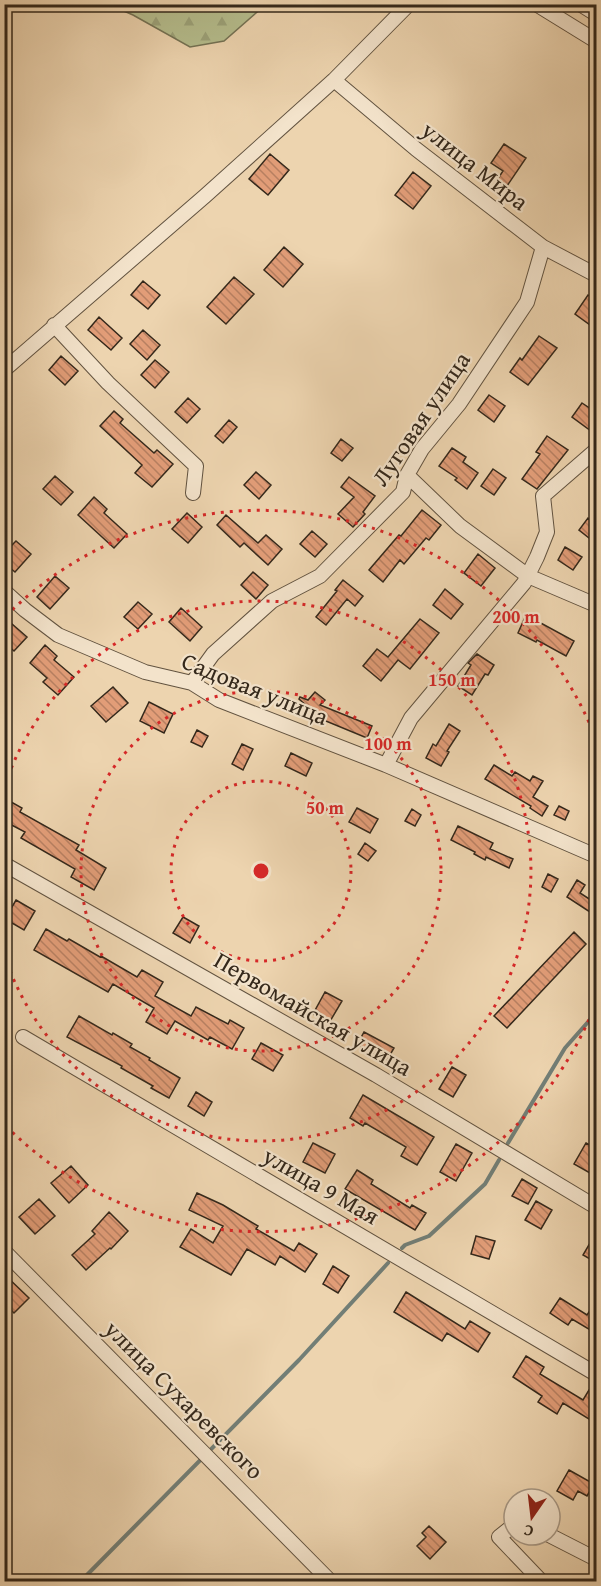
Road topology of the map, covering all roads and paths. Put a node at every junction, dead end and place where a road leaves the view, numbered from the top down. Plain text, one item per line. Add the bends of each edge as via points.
1 (409, 4) edge
2 (536, 4) edge
3 (580, 4) edge
4 (597, 14) edge
5 (597, 41) edge
6 (334, 80) junction
7 (543, 248) junction
8 (597, 275) edge
9 (54, 325) junction
10 (4, 370) edge
11 (597, 450) edge
12 (407, 475) junction
13 (193, 493) dead end
14 (528, 576) junction
15 (4, 591) edge
16 (597, 605) edge
17 (192, 683) junction
18 (386, 765) junction
19 (597, 856) edge
20 (4, 864) edge
21 (22, 1037) dead end
22 (597, 1207) edge
23 (4, 1251) edge
24 (597, 1374) edge
25 (562, 1542) edge
26 (509, 1547) edge
27 (597, 1559) edge
28 (331, 1581) edge
29 (542, 1581) edge

1 - 6 street
2 - 5 street
3 - 4 street
6 - 7 street, улица Мира
6 - 9 street
7 - 8 street, улица Мира
7 - 12 street, Луговая улица via 527,302
9 - 10 street
9 - 13 street via 108,383 196,466
11 - 14 street via 543,496 546,531
12 - 14 street via 460,526
12 - 17 street, Луговая улица via 403,492 320,576 272,601 213,654
14 - 16 street
14 - 18 street via 411,718
15 - 17 street, Садовая улица via 58,635 145,672
17 - 18 street, Садовая улица via 219,700
18 - 19 street, Садовая улица
20 - 22 street, Первомайская улица via 365,1069
21 - 24 street, улица 9 Мая
23 - 28 street, улица Сухаревского
25 - 27 street
26 - 29 street

